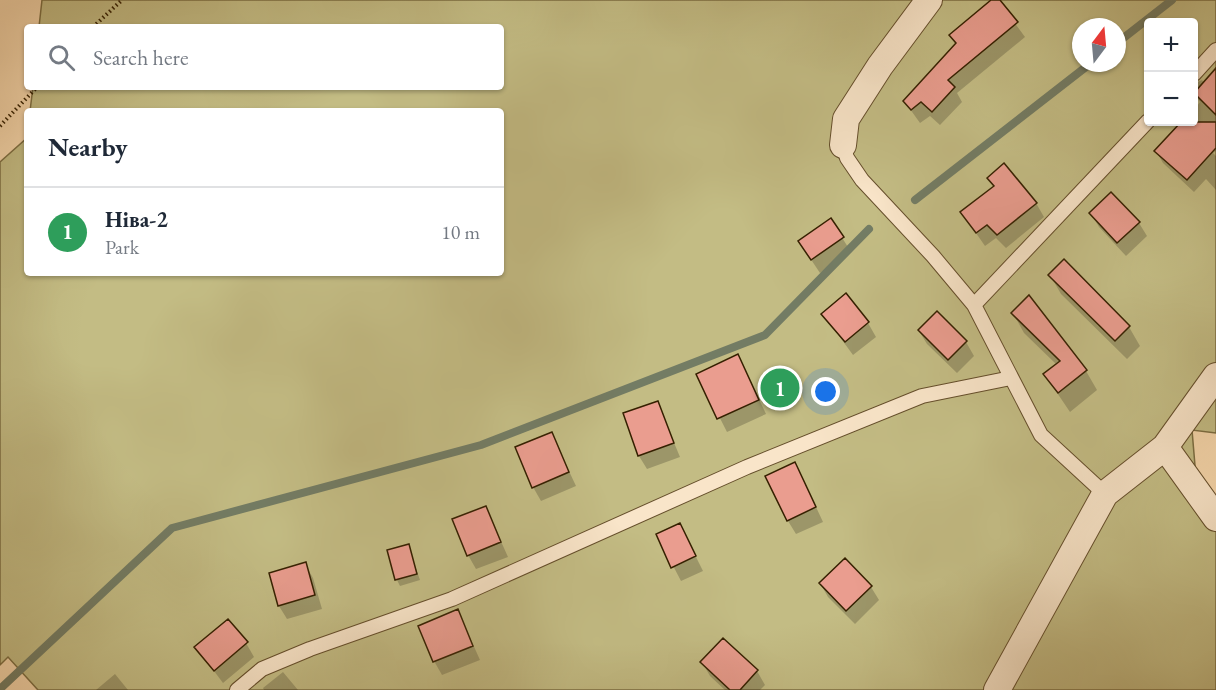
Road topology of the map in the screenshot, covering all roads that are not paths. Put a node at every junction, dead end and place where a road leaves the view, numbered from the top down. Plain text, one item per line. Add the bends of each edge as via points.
1 (929, 0) edge
2 (1216, 50) edge
3 (1196, 72) edge
4 (1145, 126) edge
5 (843, 145) joint
6 (974, 305) junction
7 (1216, 376) edge
8 (1011, 378) junction
9 (1165, 447) junction
10 (1105, 494) junction
11 (1216, 518) edge
12 (237, 690) edge
13 (997, 690) edge

1 - 5 street via 846,119
2 - 3 lane
4 - 6 lane
5 - 6 lane via 862,180
6 - 8 lane
7 - 9 street
8 - 10 lane via 1041,435
8 - 12 lane via 922,396 747,467 452,599 262,669
9 - 10 street
9 - 11 street
10 - 13 street

